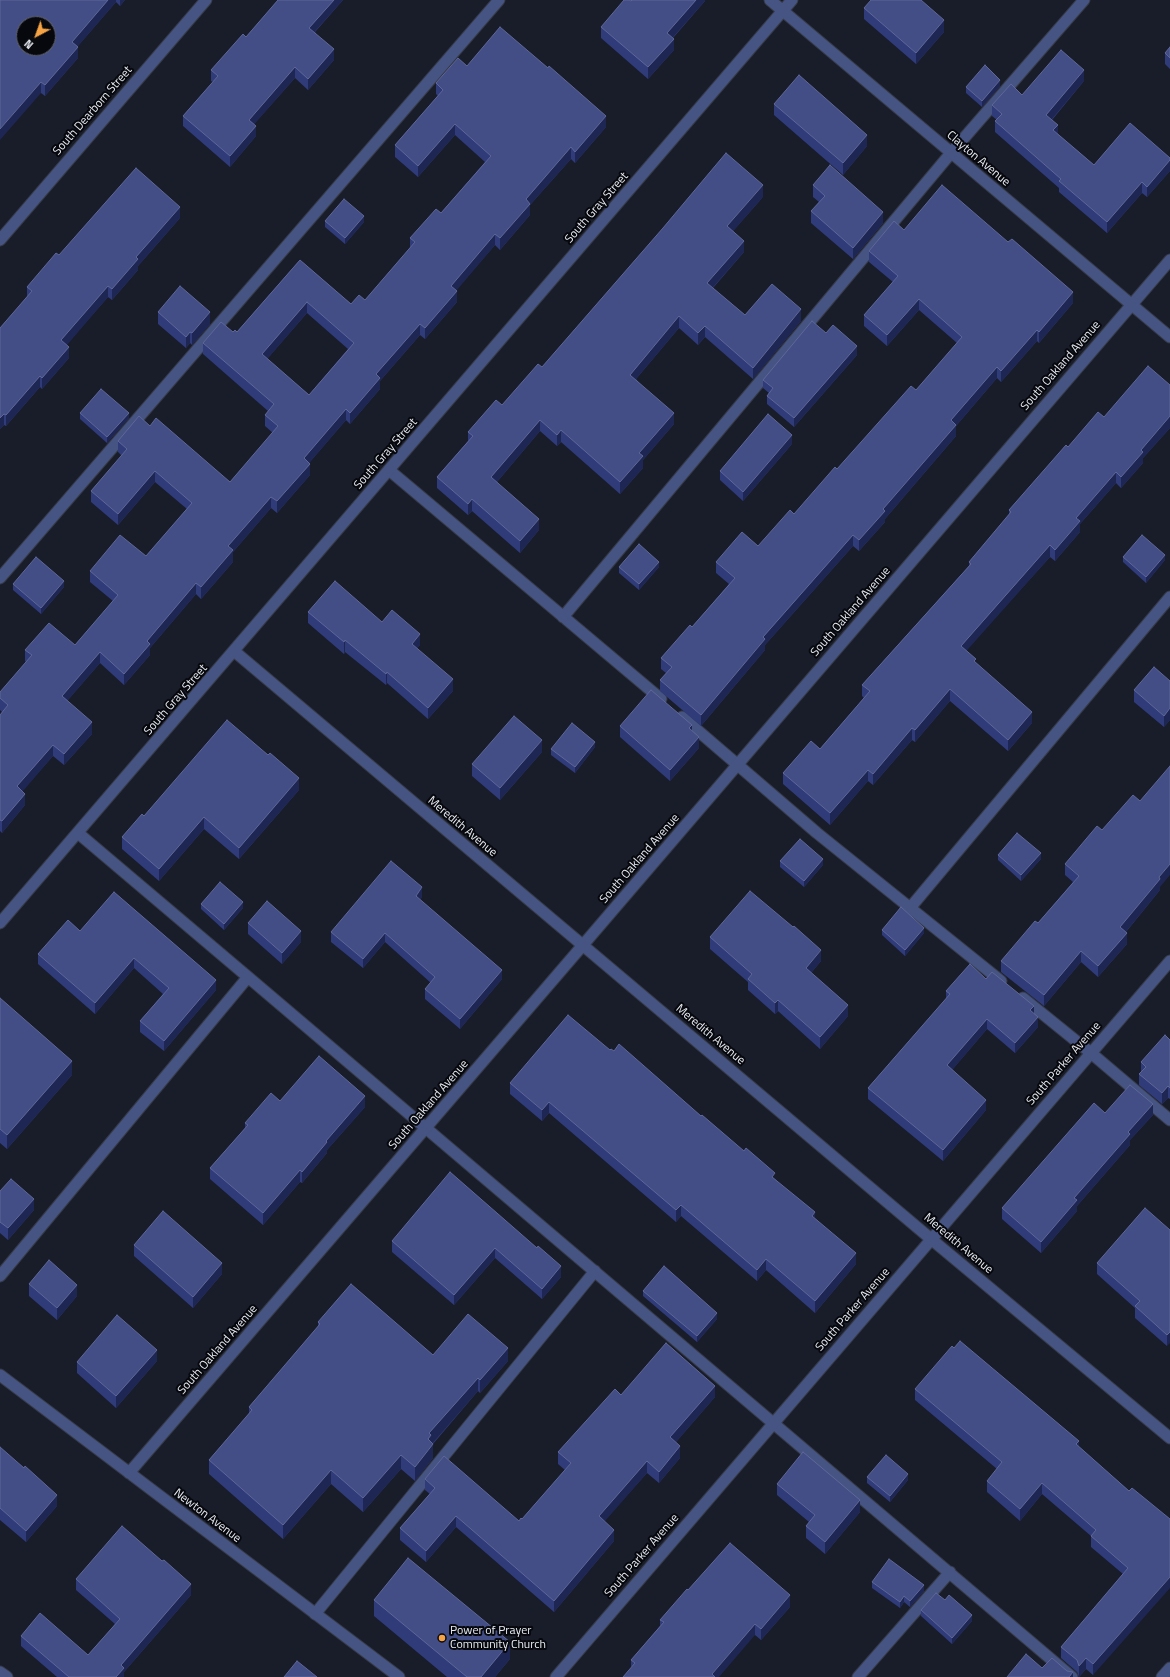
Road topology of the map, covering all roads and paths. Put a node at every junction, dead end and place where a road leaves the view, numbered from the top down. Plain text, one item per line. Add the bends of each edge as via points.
1 (206, 0) edge
2 (499, 0) edge
3 (770, 0) edge
4 (792, 0) edge
5 (1084, 0) edge
6 (783, 11) junction
7 (951, 153) junction
8 (0, 240) edge
9 (1170, 260) edge
10 (1131, 305) junction
11 (1170, 337) edge
12 (389, 470) junction
13 (0, 578) edge
14 (1170, 597) edge
15 (563, 617) junction
16 (234, 651) junction
17 (738, 765) junction
18 (78, 833) junction
19 (910, 908) junction
20 (0, 924) edge
21 (584, 946) junction
22 (1170, 960) edge
23 (248, 977) junction
24 (1091, 1053) junction
25 (1170, 1120) edge
26 (427, 1128) junction
27 (931, 1239) junction
28 (595, 1271) junction
29 (0, 1276) edge
30 (0, 1375) edge
31 (774, 1422) junction
32 (1170, 1438) edge
33 (129, 1473) junction
34 (950, 1572) junction
35 (315, 1614) junction
36 (1170, 1668) edge
37 (0, 1672) edge
38 (7, 1677) edge
39 (399, 1677) edge
40 (556, 1677) edge
41 (858, 1677) edge
42 (1072, 1677) edge
43 (1162, 1677) edge

1 - 8 street, South Dearborn Street
2 - 13 street
3 - 6 street, Clayton Avenue
4 - 6 street, South Gray Street
5 - 7 street
6 - 7 street, Clayton Avenue
6 - 12 street, South Gray Street
7 - 10 street, Clayton Avenue
7 - 15 street
9 - 10 street, South Oakland Avenue
10 - 11 street, Clayton Avenue
10 - 17 street, South Oakland Avenue
12 - 15 street
12 - 16 street, South Gray Street
14 - 19 street
15 - 17 street
16 - 18 street, South Gray Street
16 - 21 street, Meredith Avenue
17 - 19 street
17 - 21 street, South Oakland Avenue
18 - 20 street, South Gray Street
18 - 23 street
19 - 24 street
21 - 26 street, South Oakland Avenue
21 - 27 street, Meredith Avenue
22 - 24 street, South Parker Avenue
23 - 26 street
23 - 29 street
24 - 25 street
24 - 27 street, South Parker Avenue
26 - 28 street
26 - 33 street, South Oakland Avenue
27 - 31 street, South Parker Avenue
27 - 32 street, Meredith Avenue
28 - 31 street
28 - 35 street
30 - 33 street, Newton Avenue
31 - 34 street
31 - 40 street, South Parker Avenue
33 - 35 street, Newton Avenue
34 - 41 street
34 - 42 street
35 - 39 street, Newton Avenue
36 - 43 street
37 - 38 street

